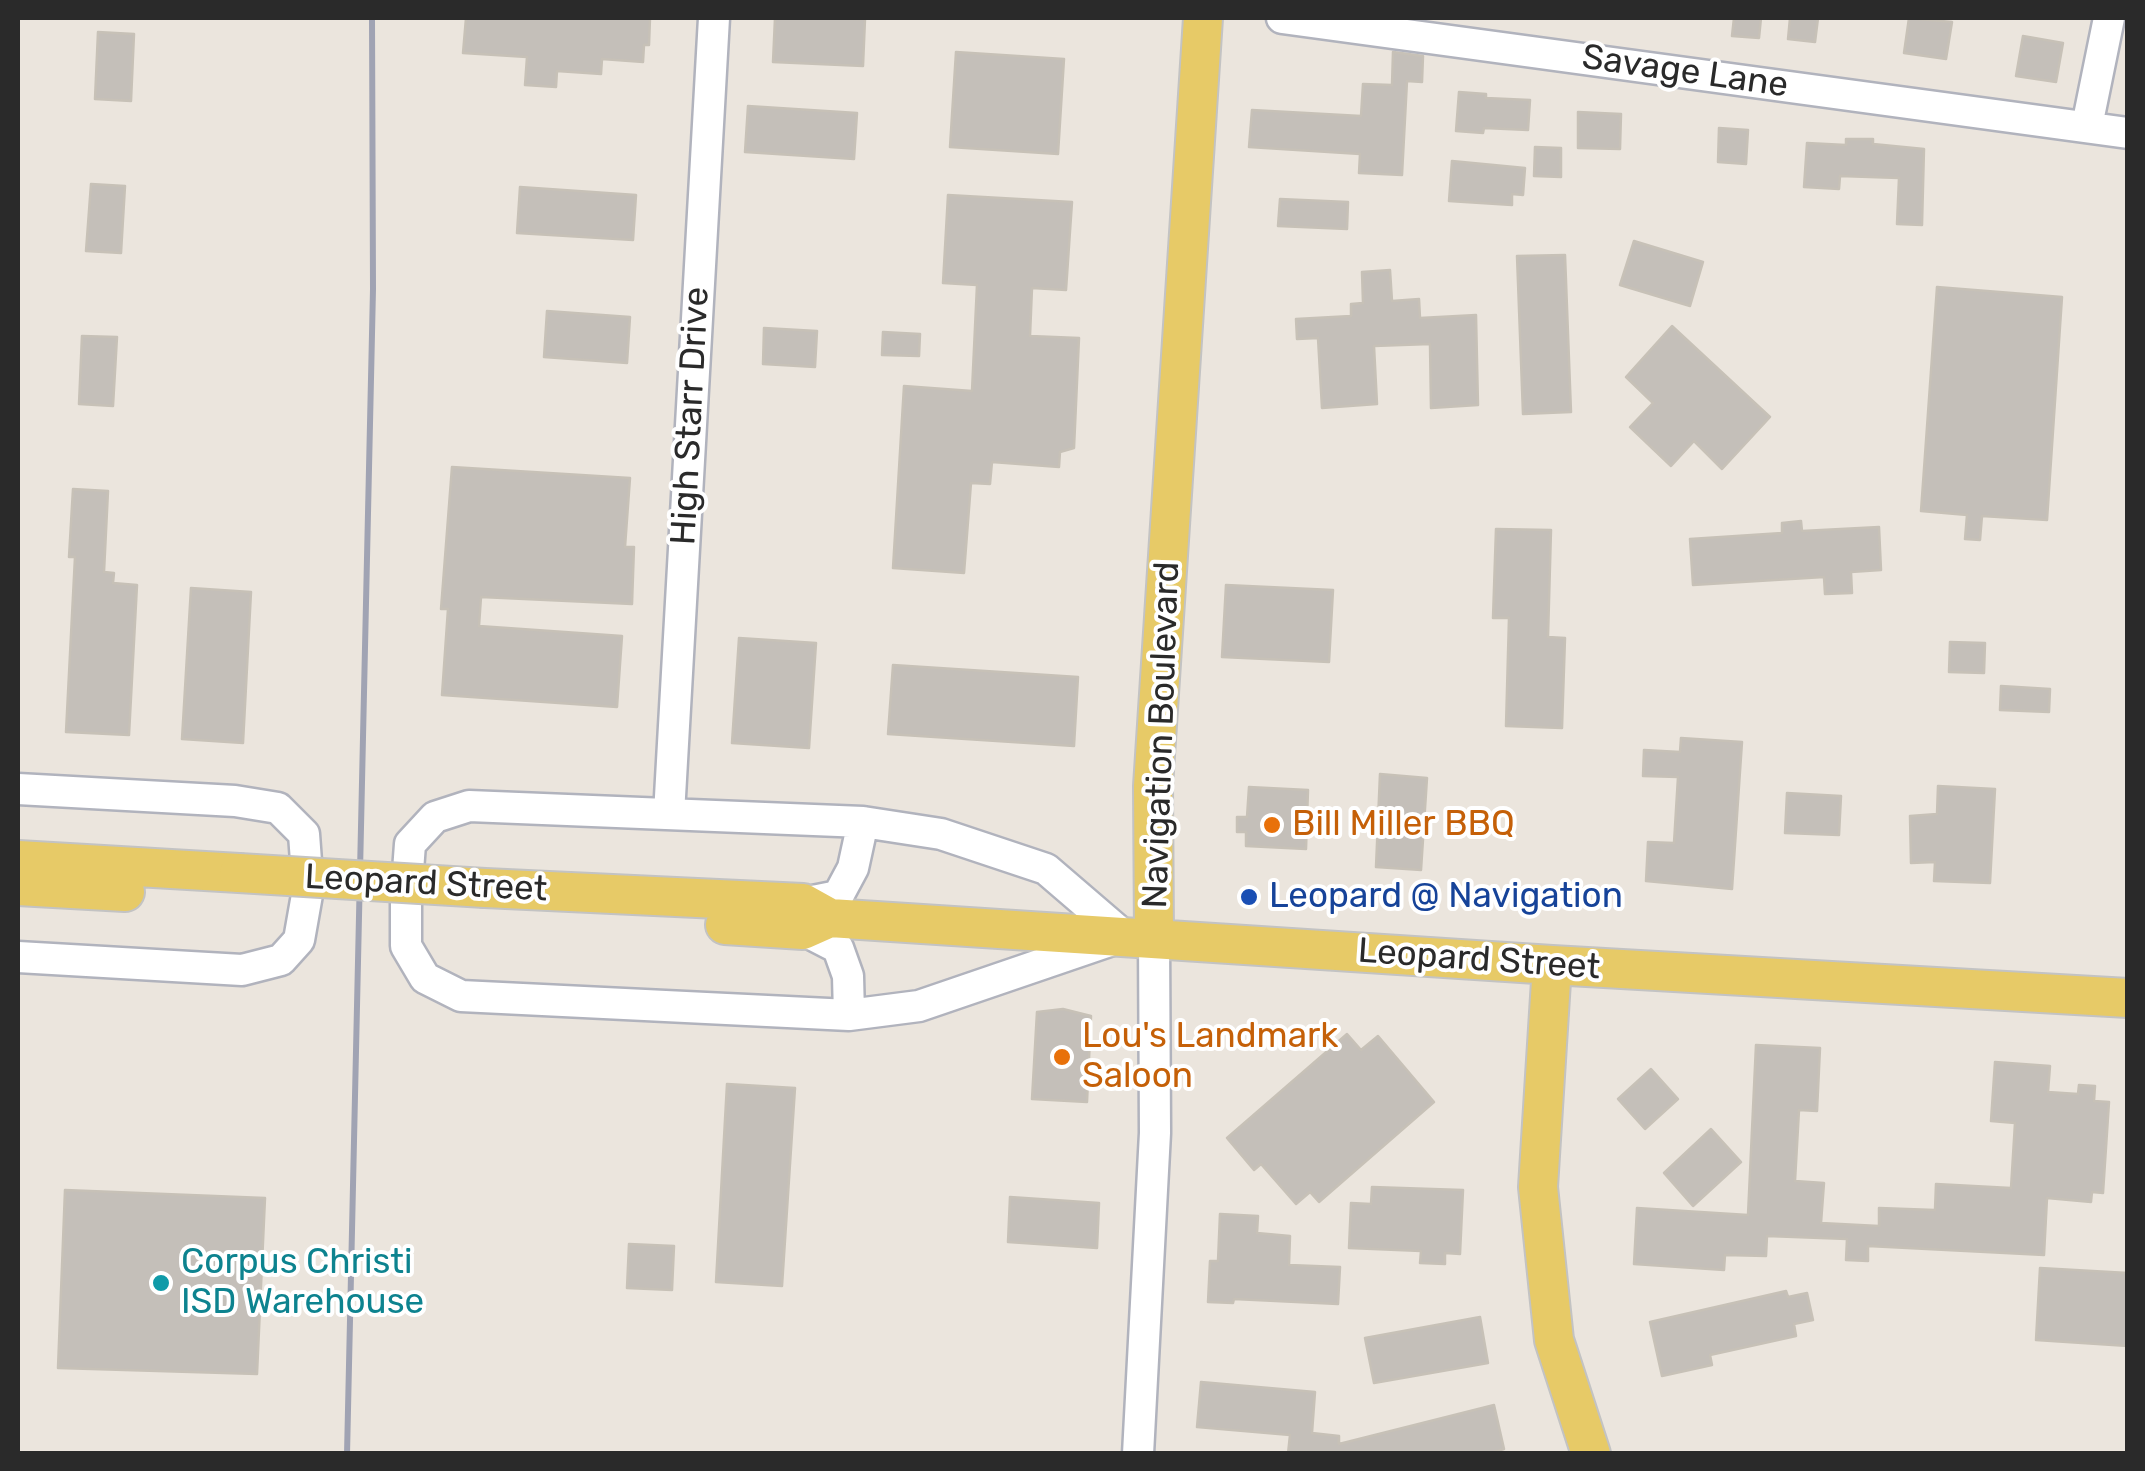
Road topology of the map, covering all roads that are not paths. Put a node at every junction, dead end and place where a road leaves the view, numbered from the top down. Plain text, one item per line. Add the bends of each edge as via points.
1 (714, 18) edge
2 (1203, 18) edge
3 (1282, 18) edge
4 (2109, 18) edge
5 (2087, 126) junction
6 (2128, 132) edge
7 (18, 789) edge
8 (668, 814) junction
9 (863, 822) junction
10 (18, 860) edge
11 (18, 886) edge
12 (238, 886) junction
13 (812, 917) junction
14 (1139, 937) junction
15 (18, 956) edge
16 (1552, 965) junction
17 (2128, 998) edge
18 (849, 1014) junction
19 (1138, 1454) edge
20 (1591, 1454) edge

1 - 8 street, High Starr Drive
2 - 14 main road, Navigation Boulevard
3 - 5 street, Savage Lane
4 - 5 street
5 - 6 street, Savage Lane
7 - 15 street via 278,808 304,834 308,889 299,940 281,960 242,970
8 - 9 street
8 - 18 street via 469,806 435,817 410,844 406,946 425,978 461,996
9 - 13 street via 853,868 838,896
9 - 14 street via 941,834 1046,869
10 - 12 main road, Leopard Street
11 - 12 main road, Leopard Street
12 - 13 main road, Leopard Street
13 - 14 main road, Leopard Street
13 - 18 street via 838,948 848,976
14 - 16 main road, Leopard Street
14 - 18 street via 919,1006
14 - 19 street, Navigation Boulevard via 1155,1133
16 - 17 main road, Leopard Street
16 - 20 main road via 1538,1187 1554,1340

